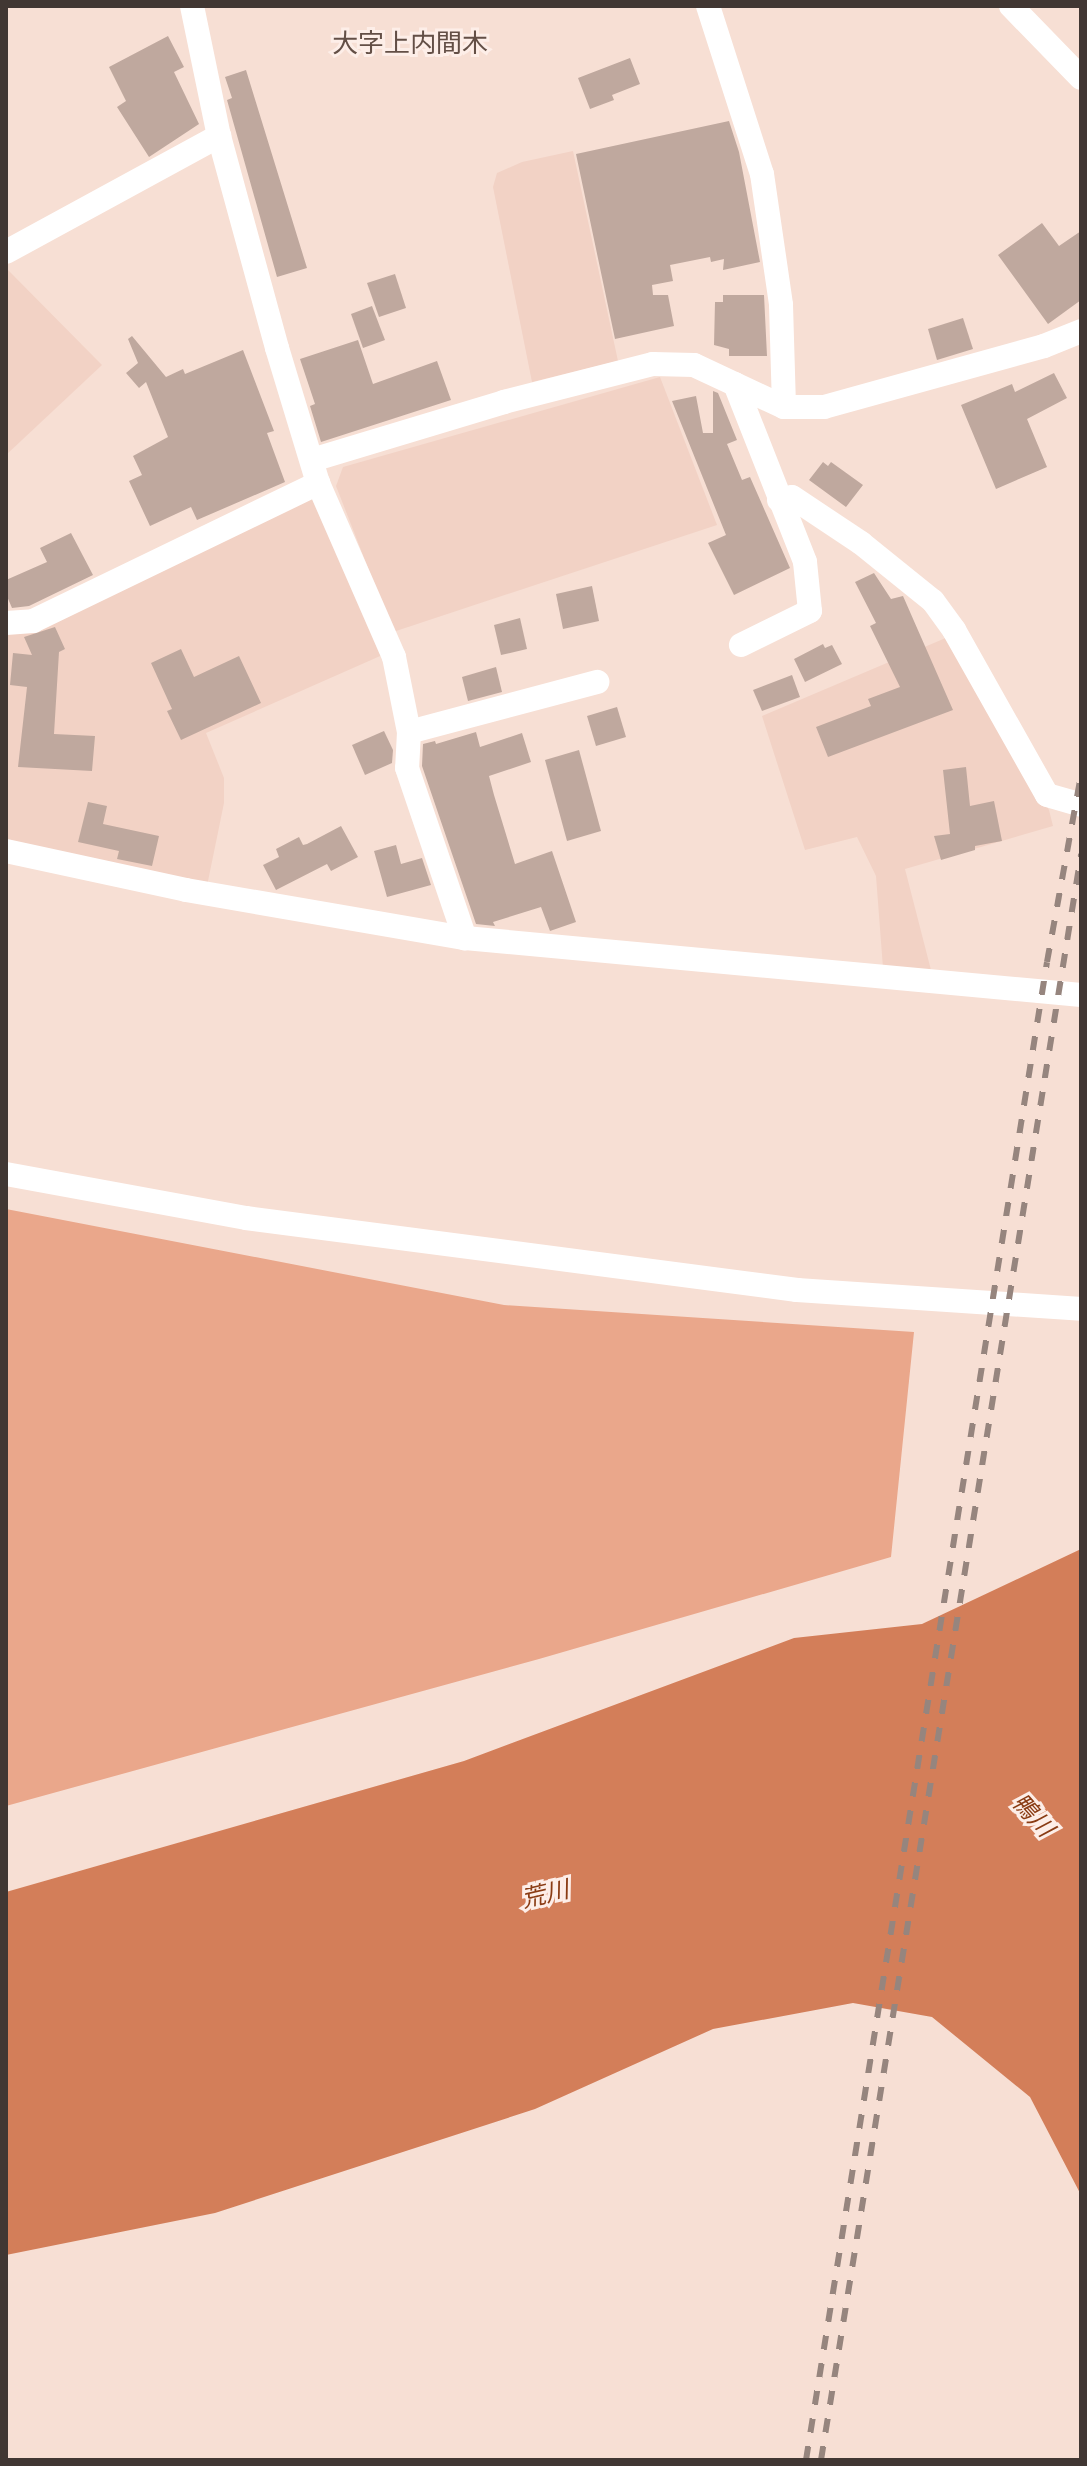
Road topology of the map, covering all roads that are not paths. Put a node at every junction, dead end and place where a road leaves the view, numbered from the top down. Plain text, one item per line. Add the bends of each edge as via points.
1 (192, 6) edge
2 (708, 6) edge
3 (1011, 6) edge
4 (1081, 78) edge
5 (219, 136) junction
6 (6, 252) edge
7 (1081, 331) edge
8 (735, 384) junction
9 (784, 407) junction
10 (315, 472) junction
11 (779, 500) junction
12 (6, 623) edge
13 (741, 645) dead end
14 (597, 682) dead end
15 (409, 732) junction
16 (1081, 805) edge
17 (6, 851) edge
18 (465, 938) junction
19 (1081, 995) edge
20 (6, 1174) edge
21 (1081, 1309) edge

1 - 5 street
2 - 9 street via 762,174 781,305
3 - 4 street
5 - 6 street
5 - 10 street
7 - 9 street via 870,396 824,407
8 - 9 street
8 - 10 street via 694,365 653,364 504,402
8 - 11 street
10 - 12 street via 33,621
10 - 15 street via 394,657
11 - 13 street via 805,562 810,611
11 - 16 street via 792,497 933,601 1047,795
14 - 15 street
15 - 18 street via 407,768
17 - 18 street via 186,890
18 - 19 street
20 - 21 street via 246,1218 797,1290

